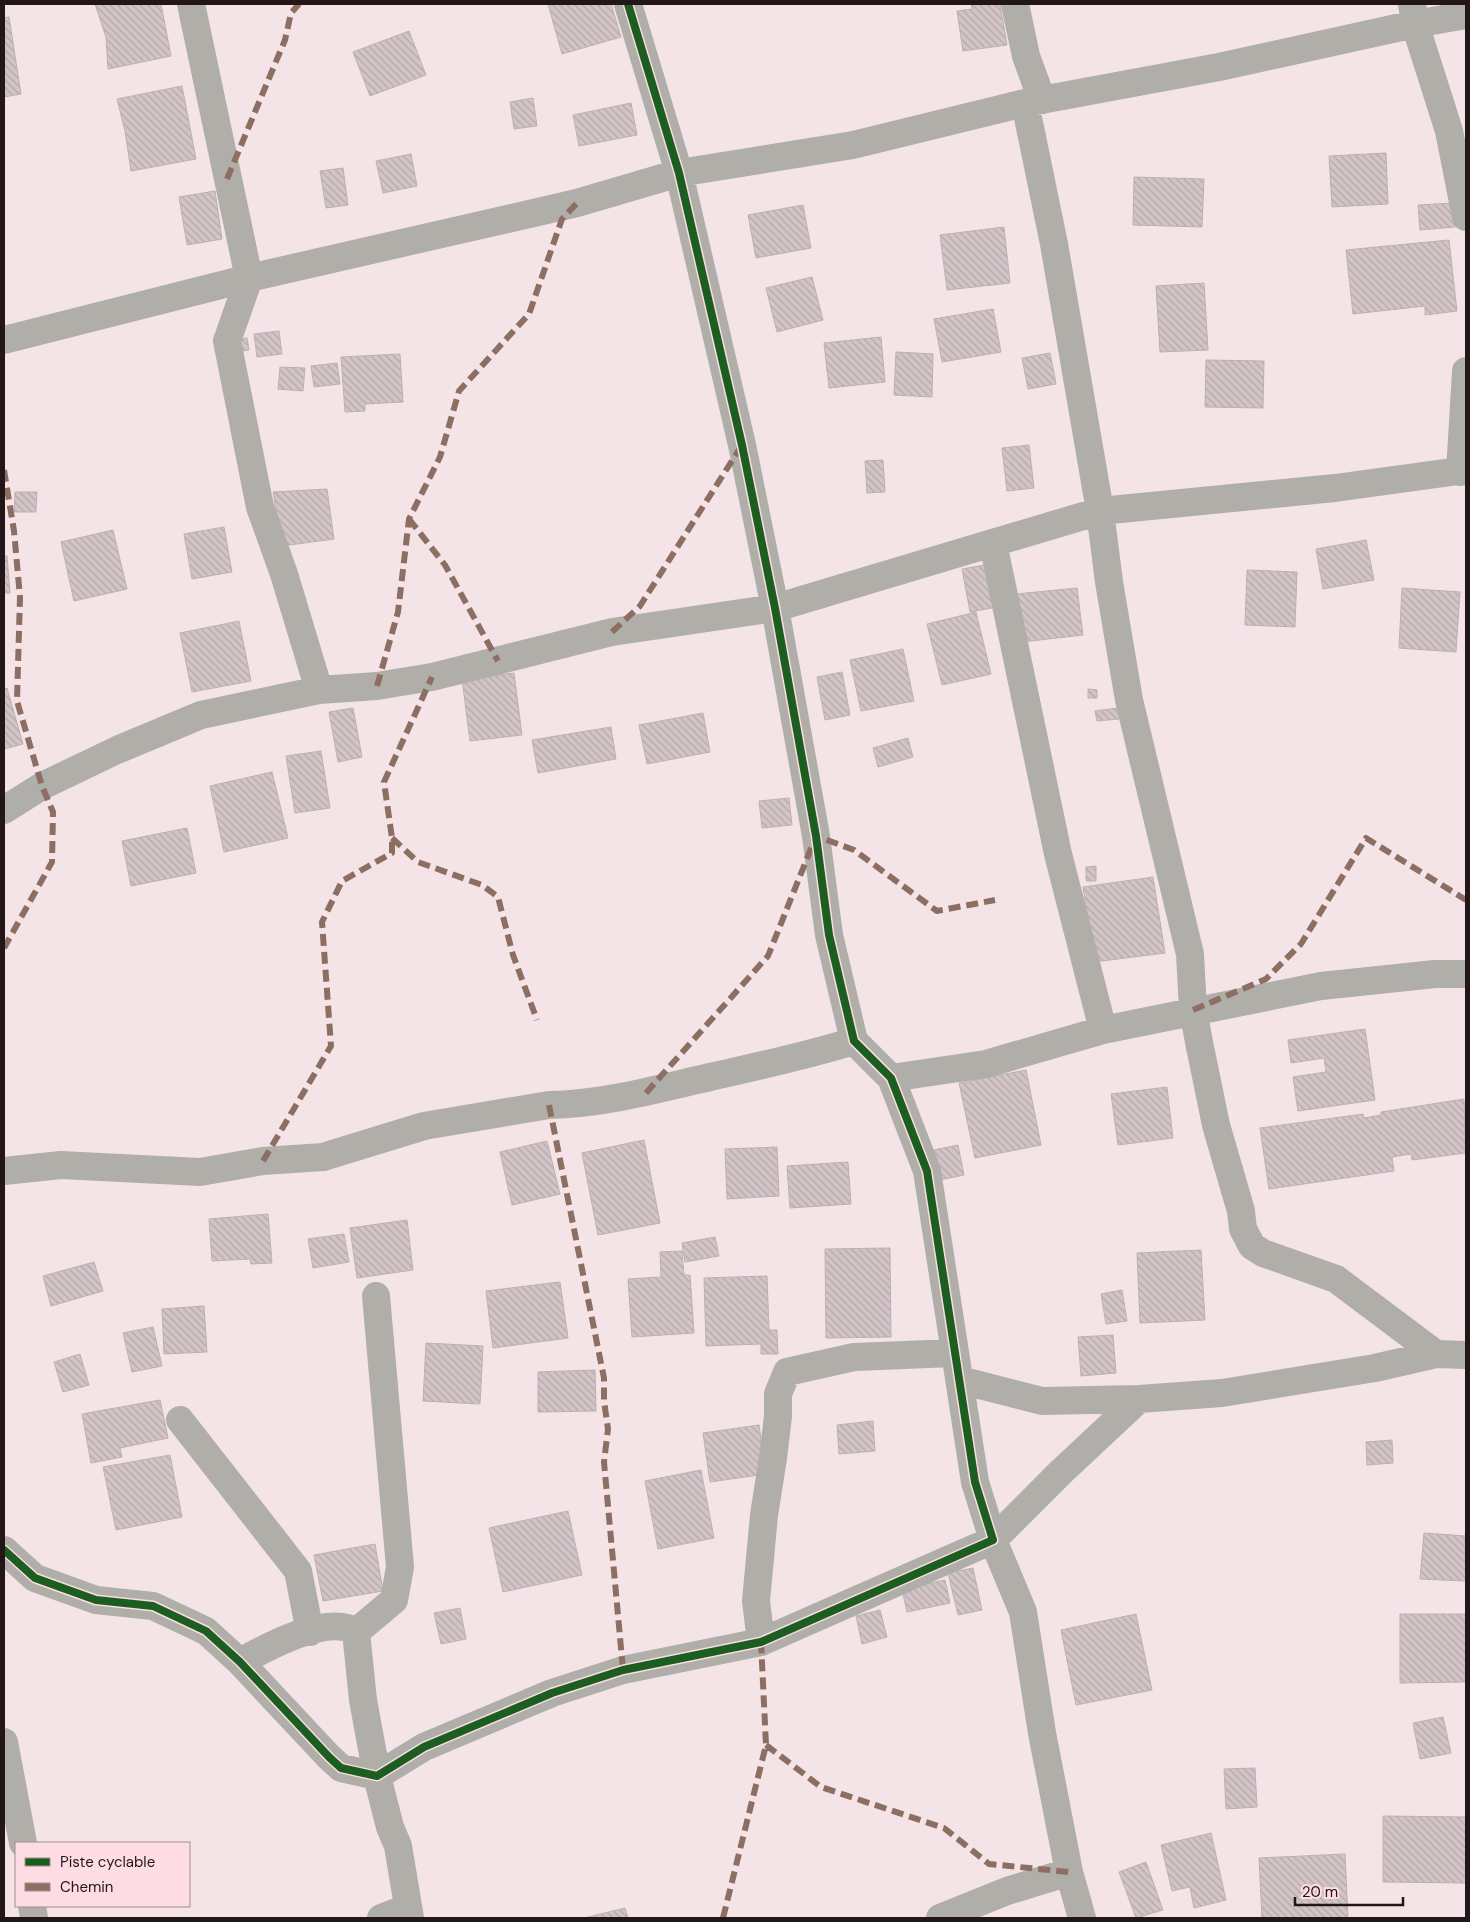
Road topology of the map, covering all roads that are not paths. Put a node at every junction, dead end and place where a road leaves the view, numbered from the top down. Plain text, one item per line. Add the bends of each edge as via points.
1 (191, 4) edge
2 (628, 4) edge
3 (1015, 4) edge
4 (1413, 14) edge
5 (1466, 15) edge
6 (1034, 102) junction
7 (678, 173) junction
8 (1466, 217) edge
9 (249, 278) junction
10 (4, 340) edge
11 (1466, 372) edge
12 (1463, 471) edge
13 (1100, 511) junction
14 (994, 543) junction
15 (775, 608) junction
16 (319, 690) junction
17 (4, 810) edge
18 (1466, 974) edge
19 (1194, 1010) junction
20 (1103, 1030) junction
21 (854, 1041) junction
22 (891, 1078) junction
23 (4, 1171) edge
24 (376, 1296) dead end
25 (954, 1353) junction
26 (1436, 1354) junction
27 (1466, 1355) edge
28 (960, 1380) junction
29 (1139, 1399) junction
30 (180, 1420) dead end
31 (993, 1540) junction
32 (4, 1550) edge
33 (310, 1632) junction
34 (356, 1632) junction
35 (762, 1642) junction
36 (240, 1662) junction
37 (5, 1759) edge
38 (377, 1776) junction
39 (23, 1842) edge
40 (1068, 1872) junction
41 (408, 1913) edge
42 (381, 1918) edge
43 (940, 1918) edge
44 (1082, 1918) edge

1 - 9 street
2 - 7 street
3 - 6 street
4 - 5 street
4 - 6 street via 1220,67
4 - 8 street via 1449,131
6 - 7 street via 853,145
6 - 13 street via 1054,244
7 - 9 street via 577,203
7 - 15 street via 742,445
9 - 10 street
9 - 16 street via 227,342 260,507
11 - 12 street
12 - 13 street via 1335,488
13 - 14 street
13 - 19 street via 1129,700 1190,954
14 - 15 street
14 - 20 street via 1058,854
15 - 16 street via 612,632 432,677 376,686
15 - 21 street via 816,836 828,935
16 - 17 street via 201,716 117,750 50,782
18 - 19 street via 1434,974 1322,986
19 - 20 street
19 - 26 street via 1216,1125 1241,1211 1243,1229 1252,1246 1336,1279
20 - 22 street via 986,1064
21 - 22 street
21 - 23 street via 765,1067 646,1093 424,1126 323,1157 263,1161 200,1172 61,1165
22 - 25 street via 927,1171
24 - 34 street via 400,1567 394,1600
25 - 28 street
25 - 35 street via 854,1356 787,1372 778,1394 756,1601
26 - 27 street
26 - 29 street via 1375,1368 1222,1393
28 - 29 street via 1042,1401
28 - 31 street via 975,1482
29 - 31 street
30 - 33 street via 298,1571
31 - 35 street
31 - 40 street via 1023,1612
32 - 36 street via 34,1578 96,1600 153,1606 206,1631
33 - 34 street via 325,1628 349,1628
33 - 36 street via 279,1640
34 - 38 street via 363,1700
35 - 38 street via 623,1670 552,1693 424,1747
36 - 38 street via 341,1768
37 - 39 street
38 - 41 street via 398,1846
40 - 43 street
40 - 44 street
41 - 42 street

